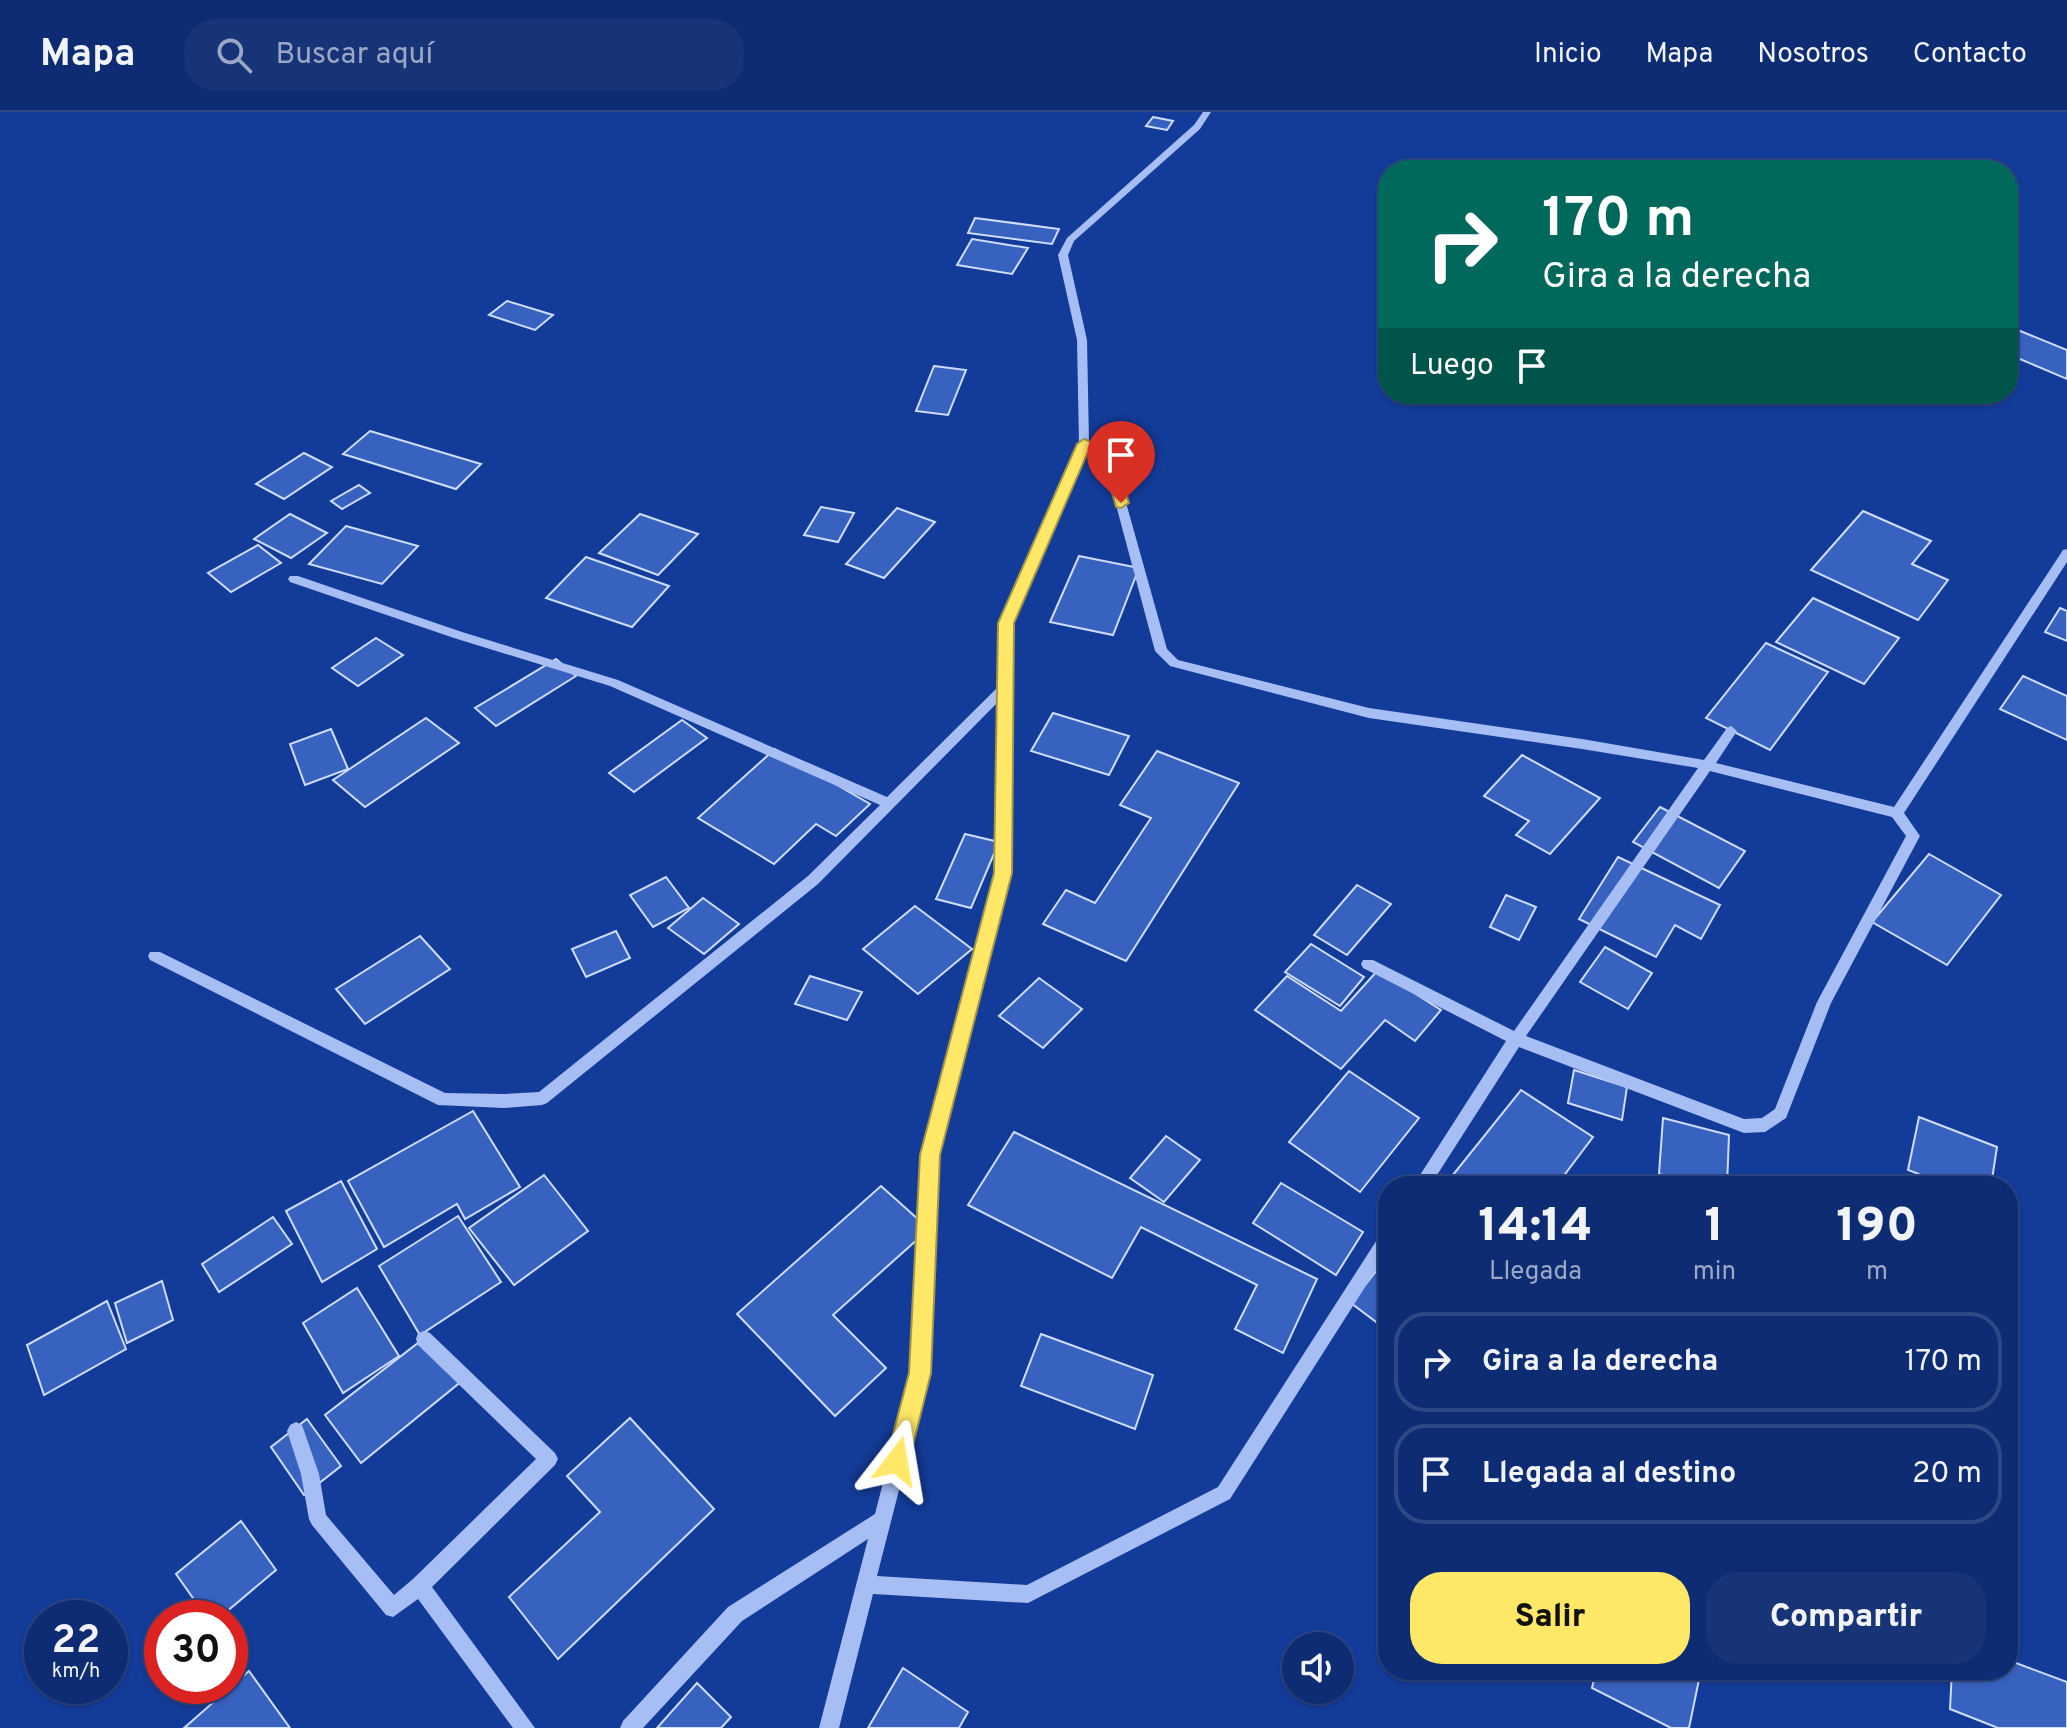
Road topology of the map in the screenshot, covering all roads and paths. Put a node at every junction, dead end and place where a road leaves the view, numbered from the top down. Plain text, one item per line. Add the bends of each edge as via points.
1 (1207, 112) edge
2 (1084, 444) junction
3 (2067, 553) edge
4 (294, 579) dead end
5 (1003, 689) junction
6 (1731, 731) dead end
7 (1706, 765) junction
8 (888, 803) junction
9 (1897, 813) junction
10 (155, 956) dead end
11 (1368, 964) dead end
12 (1516, 1039) junction
13 (1427, 1176) edge
14 (1378, 1253) edge
15 (424, 1339) dead end
16 (296, 1431) dead end
17 (882, 1520) junction
18 (865, 1584) junction
19 (420, 1586) junction
20 (525, 1728) edge
21 (630, 1728) edge
22 (829, 1728) edge

1 - 2 street via 1197,127 1070,240 1063,255 1082,340
2 - 5 street via 1006,623
2 - 7 street via 1113,474 1161,651 1174,663 1369,713
3 - 9 street
4 - 8 street via 614,683
5 - 8 street
5 - 17 street via 1003,873 930,1155 920,1373
6 - 7 street
7 - 9 street
7 - 12 street
8 - 10 street via 813,880 542,1098 443,1100
9 - 12 street via 1913,836 1824,1002 1781,1113 1765,1125 1744,1126
11 - 12 street
12 - 13 street
14 - 18 street via 1224,1493 1028,1594
15 - 19 street via 549,1459
16 - 19 street via 318,1519 393,1608
17 - 18 street
17 - 21 street via 735,1614
18 - 22 street
19 - 20 street

